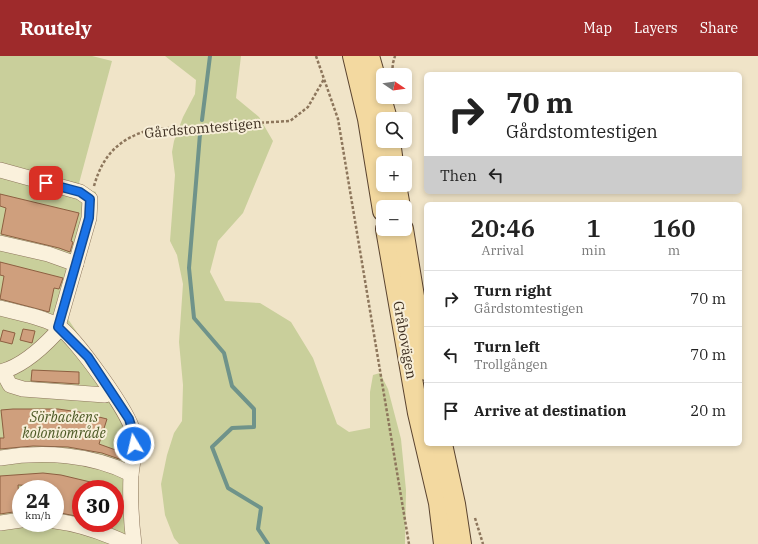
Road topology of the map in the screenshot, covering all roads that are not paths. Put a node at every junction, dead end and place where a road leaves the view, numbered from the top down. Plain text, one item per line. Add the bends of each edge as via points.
1 (353, 56) edge
2 (369, 56) edge
3 (384, 112) edge
4 (0, 170) edge
5 (381, 200) edge
6 (387, 236) edge
7 (404, 236) edge
8 (0, 243) edge
9 (76, 264) junction
10 (0, 308) edge
11 (58, 327) junction
12 (424, 358) edge
13 (1, 372) edge
14 (111, 392) junction
15 (424, 439) edge
16 (426, 446) edge
17 (442, 446) edge
18 (0, 458) edge
19 (132, 474) junction
20 (455, 504) junction
21 (12, 521) edge
22 (64, 522) edge
23 (0, 523) edge
24 (128, 544) edge
25 (134, 544) edge
26 (444, 544) edge
27 (461, 544) edge
28 (469, 544) edge

1 - 5 main road via 368,119
2 - 3 main road
4 - 9 street via 80,192 90,199 89,218
6 - 15 main road, Gråbovägen
7 - 12 main road, Gråbovägen
8 - 9 street via 48,254
9 - 11 street
10 - 11 street
11 - 13 street via 46,344
11 - 14 street via 88,357
13 - 14 street via 10,385 23,389 105,395
14 - 19 street via 129,419 133,432
16 - 26 main road, Gråbovägen via 439,503
17 - 20 main road
18 - 19 street via 37,454 58,455 95,462
19 - 25 street via 130,512
20 - 27 main road
20 - 28 street via 466,529
21 - 23 street
22 - 24 street via 107,534

